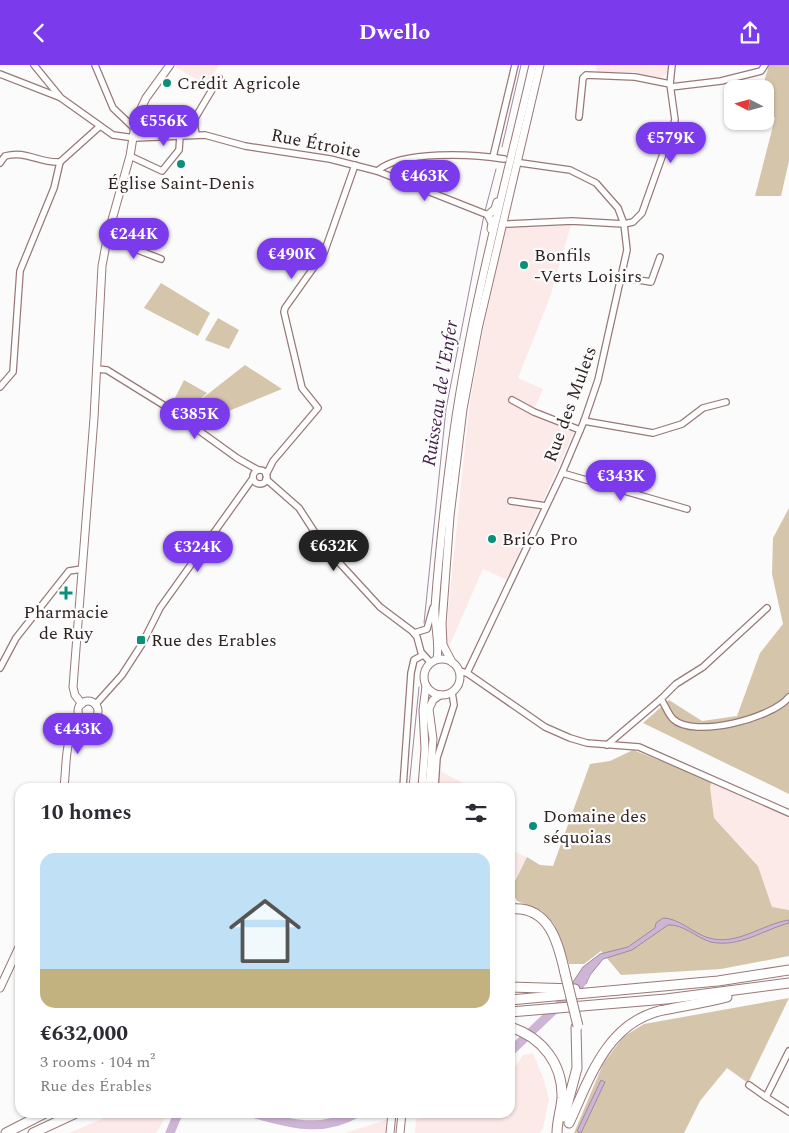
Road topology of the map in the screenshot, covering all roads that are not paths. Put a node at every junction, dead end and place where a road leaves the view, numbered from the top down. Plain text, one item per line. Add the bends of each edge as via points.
1 (34, 65) edge
2 (95, 65) edge
3 (170, 65) edge
4 (515, 65) edge
5 (533, 65) edge
6 (540, 65) edge
7 (672, 65) edge
8 (765, 65) edge
9 (0, 74) edge
10 (219, 78) dead end
11 (670, 85) junction
12 (61, 98) junction
13 (579, 117) dead end
14 (99, 127) junction
15 (134, 128) junction
16 (196, 135) junction
17 (180, 136) junction
18 (132, 138) junction
19 (130, 156) junction
20 (493, 157) junction
21 (504, 159) dead end
22 (0, 163) edge
23 (60, 163) junction
24 (522, 163) dead end
25 (356, 165) junction
26 (377, 171) junction
27 (506, 181) junction
28 (505, 213) junction
29 (488, 215) junction
30 (624, 224) junction
31 (508, 225) junction
32 (107, 238) junction
33 (498, 242) junction
34 (489, 249) junction
35 (660, 257) dead end
36 (161, 259) dead end
37 (621, 277) junction
38 (97, 369) junction
39 (0, 387) edge
40 (512, 399) dead end
41 (726, 402) dead end
42 (584, 421) junction
43 (580, 430) junction
44 (237, 458) junction
45 (273, 461) junction
46 (259, 470) junction
47 (562, 473) junction
48 (253, 477) junction
49 (263, 480) junction
50 (242, 494) junction
51 (511, 501) dead end
52 (546, 505) junction
53 (686, 509) dead end
54 (82, 569) junction
55 (437, 583) junction
56 (767, 607) dead end
57 (414, 633) junction
58 (423, 655) junction
59 (434, 661) junction
60 (452, 662) junction
61 (0, 668) edge
62 (459, 671) junction
63 (467, 673) junction
64 (426, 686) junction
65 (452, 692) junction
66 (440, 695) junction
67 (789, 697) edge
68 (661, 699) junction
69 (82, 704) junction
70 (95, 705) junction
71 (80, 718) junction
72 (607, 745) junction
73 (64, 783) edge
74 (403, 783) edge
75 (422, 783) edge
76 (429, 783) edge
77 (436, 783) edge
78 (789, 813) edge
79 (515, 909) edge
80 (515, 913) edge
81 (15, 956) edge
82 (789, 971) edge
83 (564, 973) junction
84 (789, 983) edge
85 (515, 987) edge
86 (0, 988) edge
87 (751, 990) junction
88 (584, 992) junction
89 (515, 1000) edge
90 (515, 1012) edge
91 (577, 1026) junction
92 (515, 1029) edge
93 (789, 1051) edge
94 (783, 1064) junction
95 (789, 1068) edge
96 (749, 1085) dead end
97 (766, 1097) junction
98 (789, 1112) edge
99 (35, 1118) edge
100 (65, 1118) edge
101 (392, 1118) edge
102 (402, 1118) edge
103 (569, 1123) junction
104 (6, 1133) edge
105 (33, 1133) edge
106 (390, 1133) edge
107 (400, 1133) edge
108 (557, 1133) edge
109 (566, 1133) edge

1 - 12 street
2 - 15 street via 112,108
3 - 15 main road via 146,97
4 - 20 street
5 - 27 main road
6 - 28 main road
7 - 11 street
8 - 11 street via 761,71 747,76
9 - 12 street
10 - 16 street via 194,120
11 - 13 street via 635,77 586,75
11 - 30 street via 675,110 673,128 642,213 633,222
12 - 14 street, Rue Étroite
14 - 18 street, Rue Étroite via 113,135
14 - 23 street
15 - 18 main road
16 - 17 street, Rue Étroite
16 - 25 street, Rue Étroite
17 - 18 street, Rue Étroite
17 - 19 street via 179,150 162,171
18 - 19 main road
19 - 32 main road
20 - 21 street
20 - 26 street via 437,155 387,165
22 - 23 street via 5,156 17,152 49,163
23 - 39 street via 54,188 20,271 13,372
24 - 30 street, Rue des Mulets via 564,169 590,179 618,208
25 - 26 street, Rue Étroite
25 - 45 street via 324,253 285,308 300,381 318,408
26 - 29 street, Rue Étroite
27 - 29 main road via 495,209
27 - 34 main road
28 - 31 street
28 - 33 main road
29 - 34 main road via 492,223
30 - 31 street via 572,221
30 - 37 street, Rue des Mulets via 627,250
31 - 33 street
32 - 36 street
32 - 38 main road via 102,266
33 - 60 main road via 472,355 456,455 442,624 443,645
34 - 55 main road via 457,408
35 - 37 street via 651,282
37 - 42 street, Rue des Mulets via 598,380
38 - 44 street via 107,370 165,406
38 - 54 main road
40 - 43 street via 534,412
41 - 42 street via 703,407 682,424 653,433
42 - 43 street, Rue des Mulets
43 - 47 street, Rue des Mulets
44 - 46 street
44 - 48 street
45 - 46 street
45 - 49 street
46 - 48 street
46 - 49 street
47 - 52 street, Rue des Mulets
47 - 53 street
48 - 49 street
48 - 50 street
49 - 50 street
49 - 57 street via 299,508 323,545 380,607
50 - 70 street via 160,608 122,675
51 - 52 street
52 - 63 street, Rue des Mulets
54 - 61 street via 69,571 16,638
54 - 69 main road via 74,687 75,695
55 - 57 street via 431,621 427,629
55 - 59 main road via 434,624 438,646
56 - 68 street via 703,667 676,684
57 - 58 street
58 - 59 street
58 - 74 street via 414,661 411,673
59 - 60 main road via 446,659
59 - 64 main road via 424,675
60 - 62 main road
62 - 63 street
62 - 65 main road via 458,685
63 - 72 street via 545,727 570,738
64 - 66 main road
64 - 75 main road
65 - 66 main road
65 - 77 street via 454,705 437,759
66 - 76 main road via 429,709 433,739
67 - 68 street via 776,709 709,727 686,725 674,720
68 - 72 street
69 - 70 main road via 90,702
69 - 71 main road via 78,711
70 - 71 main road via 98,710 95,718 87,721
71 - 73 main road via 68,738
72 - 78 street via 639,747
79 - 83 highway via 533,911 548,924 557,939
80 - 83 highway via 529,914 547,928
81 - 86 main road
82 - 88 highway via 718,981
83 - 91 highway, bridge
84 - 87 highway
85 - 88 highway
87 - 90 highway
87 - 103 highway via 659,1011 629,1024 610,1042 598,1060
88 - 89 highway
91 - 103 highway via 581,1064
91 - 108 highway via 577,1069
92 - 108 highway via 534,1038 547,1051 560,1076 562,1099
93 - 94 street
94 - 95 street
94 - 97 street
96 - 97 street
97 - 98 street
99 - 104 highway
100 - 105 highway
101 - 106 main road
102 - 107 main road
103 - 109 highway

